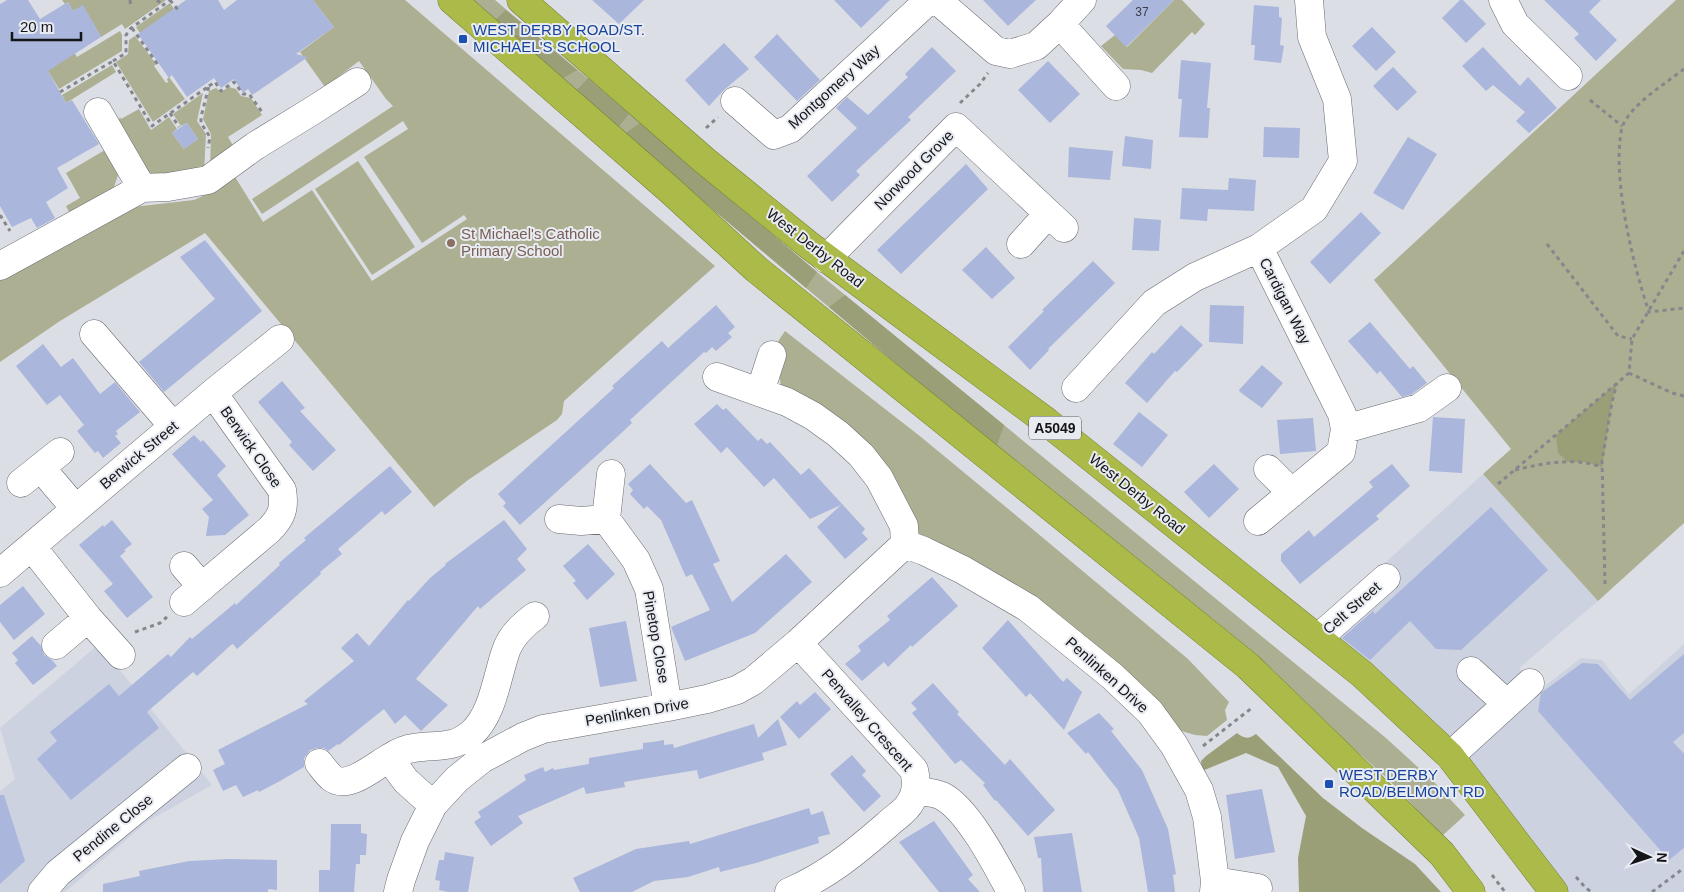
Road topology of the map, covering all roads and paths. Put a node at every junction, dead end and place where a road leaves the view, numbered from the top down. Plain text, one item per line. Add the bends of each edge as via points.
1 (130, 0) edge
2 (156, 0) edge
3 (170, 0) edge
4 (452, 0) edge
5 (521, 0) edge
6 (929, 0) edge
7 (937, 0) edge
8 (1082, 0) edge
9 (1309, 0) edge
10 (1503, 0) edge
11 (163, 4) junction
12 (131, 8) dead end
13 (178, 10) dead end
14 (1060, 24) junction
15 (132, 28) junction
16 (113, 61) junction
17 (158, 65) dead end
18 (993, 67) dead end
19 (1684, 69) edge
20 (1568, 76) dead end
21 (357, 82) dead end
22 (209, 86) junction
23 (1116, 86) dead end
24 (60, 92) dead end
25 (1590, 100) dead end
26 (735, 101) joint
27 (959, 104) dead end
28 (98, 112) dead end
29 (170, 113) junction
30 (1622, 126) junction
31 (179, 127) dead end
32 (277, 132) junction
33 (688, 145) junction
34 (208, 150) dead end
35 (142, 188) junction
36 (1020, 244) dead end
37 (1547, 244) dead end
38 (1259, 248) junction
39 (1684, 251) edge
40 (826, 259) junction
41 (0, 266) edge
42 (1684, 308) edge
43 (1649, 312) junction
44 (94, 334) dead end
45 (1632, 339) junction
46 (280, 340) dead end
47 (772, 355) dead end
48 (1629, 373) junction
49 (717, 377) dead end
50 (1617, 383) junction
51 (1076, 388) dead end
52 (1447, 388) dead end
53 (760, 392) junction
54 (213, 393) junction
55 (1684, 396) edge
56 (173, 426) junction
57 (1345, 429) junction
58 (41, 468) dead end
59 (1602, 468) junction
60 (1268, 469) dead end
61 (1514, 470) junction
62 (611, 474) dead end
63 (1498, 484) dead end
64 (1292, 493) junction
65 (75, 508) junction
66 (559, 519) dead end
67 (606, 519) junction
68 (1258, 521) dead end
69 (904, 544) junction
70 (32, 546) junction
71 (184, 566) dead end
72 (0, 573) edge
73 (1386, 578) dead end
74 (1605, 584) dead end
75 (193, 594) junction
76 (535, 616) dead end
77 (88, 618) junction
78 (1318, 638) junction
79 (798, 643) junction
80 (56, 645) dead end
81 (116, 650) joint
82 (1471, 672) dead end
83 (1530, 683) dead end
84 (1274, 690) junction
85 (1506, 703) junction
86 (668, 707) junction
87 (1450, 756) junction
88 (389, 758) junction
89 (1183, 762) junction
90 (319, 763) dead end
91 (187, 768) dead end
92 (916, 791) junction
93 (433, 805) junction
94 (1684, 868) edge
95 (1214, 887) edge
96 (1258, 888) dead end
97 (800, 890) edge
98 (42, 892) edge
99 (398, 892) edge
100 (1010, 892) edge
101 (1471, 892) edge
102 (1554, 892) edge
103 (1652, 892) edge

1 - 12 path
2 - 11 path
3 - 11 path
3 - 13 path
4 - 84 highway via 756,269
5 - 33 highway, West Derby Road / A5049
6 - 26 street, Montgomery Way via 790,129 774,135
7 - 14 street via 996,51 1010,54 1036,46
8 - 14 street
9 - 38 street, Cardigan Way via 1312,37 1337,99 1344,161 1314,209
10 - 20 street via 1515,24
11 - 15 path
14 - 23 street
15 - 16 path via 126,35 126,53
15 - 17 path
16 - 24 path
16 - 29 path via 152,126
18 - 27 path
19 - 30 path via 1634,108
21 - 32 street
22 - 29 path
22 - 32 path via 215,82 221,91 234,82 244,94 249,94
22 - 34 path via 201,117 210,137
25 - 30 path
26 - 33 path
28 - 35 street
29 - 31 path
30 - 43 path via 1620,157 1627,225
32 - 35 street via 208,180 168,188
33 - 40 highway, West Derby Road / A5049
35 - 41 street
36 - 40 street, Norwood Grove via 1056,221 956,127
37 - 45 path via 1618,336
38 - 51 street via 1195,278 1154,303
38 - 57 street, Cardigan Way via 1342,414
39 - 43 path
40 - 78 highway, West Derby Road / A5049 via 1048,422
42 - 43 path
43 - 45 path
44 - 56 street
45 - 48 path
46 - 54 street, Berwick Street
47 - 53 street
48 - 50 path
48 - 55 path
49 - 53 street
50 - 59 path
50 - 61 path
52 - 57 street via 1419,408
53 - 69 street via 813,416 861,455 880,478 897,510 904,526
54 - 56 street, Berwick Street
54 - 75 street, Berwick Close via 282,490 284,502 276,523
56 - 65 street, Berwick Street
57 - 64 street, Cardigan Way via 1341,452
58 - 65 street
59 - 61 path via 1585,462 1544,463
59 - 74 path
60 - 64 street
61 - 63 path
62 - 67 street
64 - 68 street, Cardigan Way
65 - 70 street, Berwick Street
66 - 67 street
67 - 86 street, Pinetop Close via 636,560 649,589
69 - 79 street, Penlinken Drive
69 - 89 street, Penlinken Drive via 963,570 1028,608 1112,676 1150,712
70 - 72 street, Berwick Street
70 - 77 street
71 - 75 street
73 - 78 street, Celt Street
75 - 81 path via 160,624 124,636
76 - 88 street via 514,635 507,648 484,717 473,732 458,742 402,750
77 - 80 street
77 - 81 street
78 - 87 highway, West Derby Road / A5049
79 - 86 street, Penlinken Drive via 753,681 737,690
79 - 92 street, Penvalley Crescent via 914,770
82 - 85 street
83 - 85 street
84 - 89 path
84 - 101 highway via 1442,854
85 - 87 street
86 - 93 street, Penlinken Drive via 544,729 523,737 482,759 457,779
87 - 102 highway, West Derby Road / A5049
88 - 90 street via 352,780 341,781 333,778
88 - 93 street via 406,781
89 - 95 street, Penlinken Drive via 1199,790 1207,817
91 - 98 street, Pendine Close via 58,873
92 - 97 street, Penvalley Crescent via 910,805 861,848
92 - 100 street via 943,796 955,806 979,835
93 - 99 street, Penlinken Drive via 415,841
94 - 103 path
95 - 96 street, Penlinken Drive

